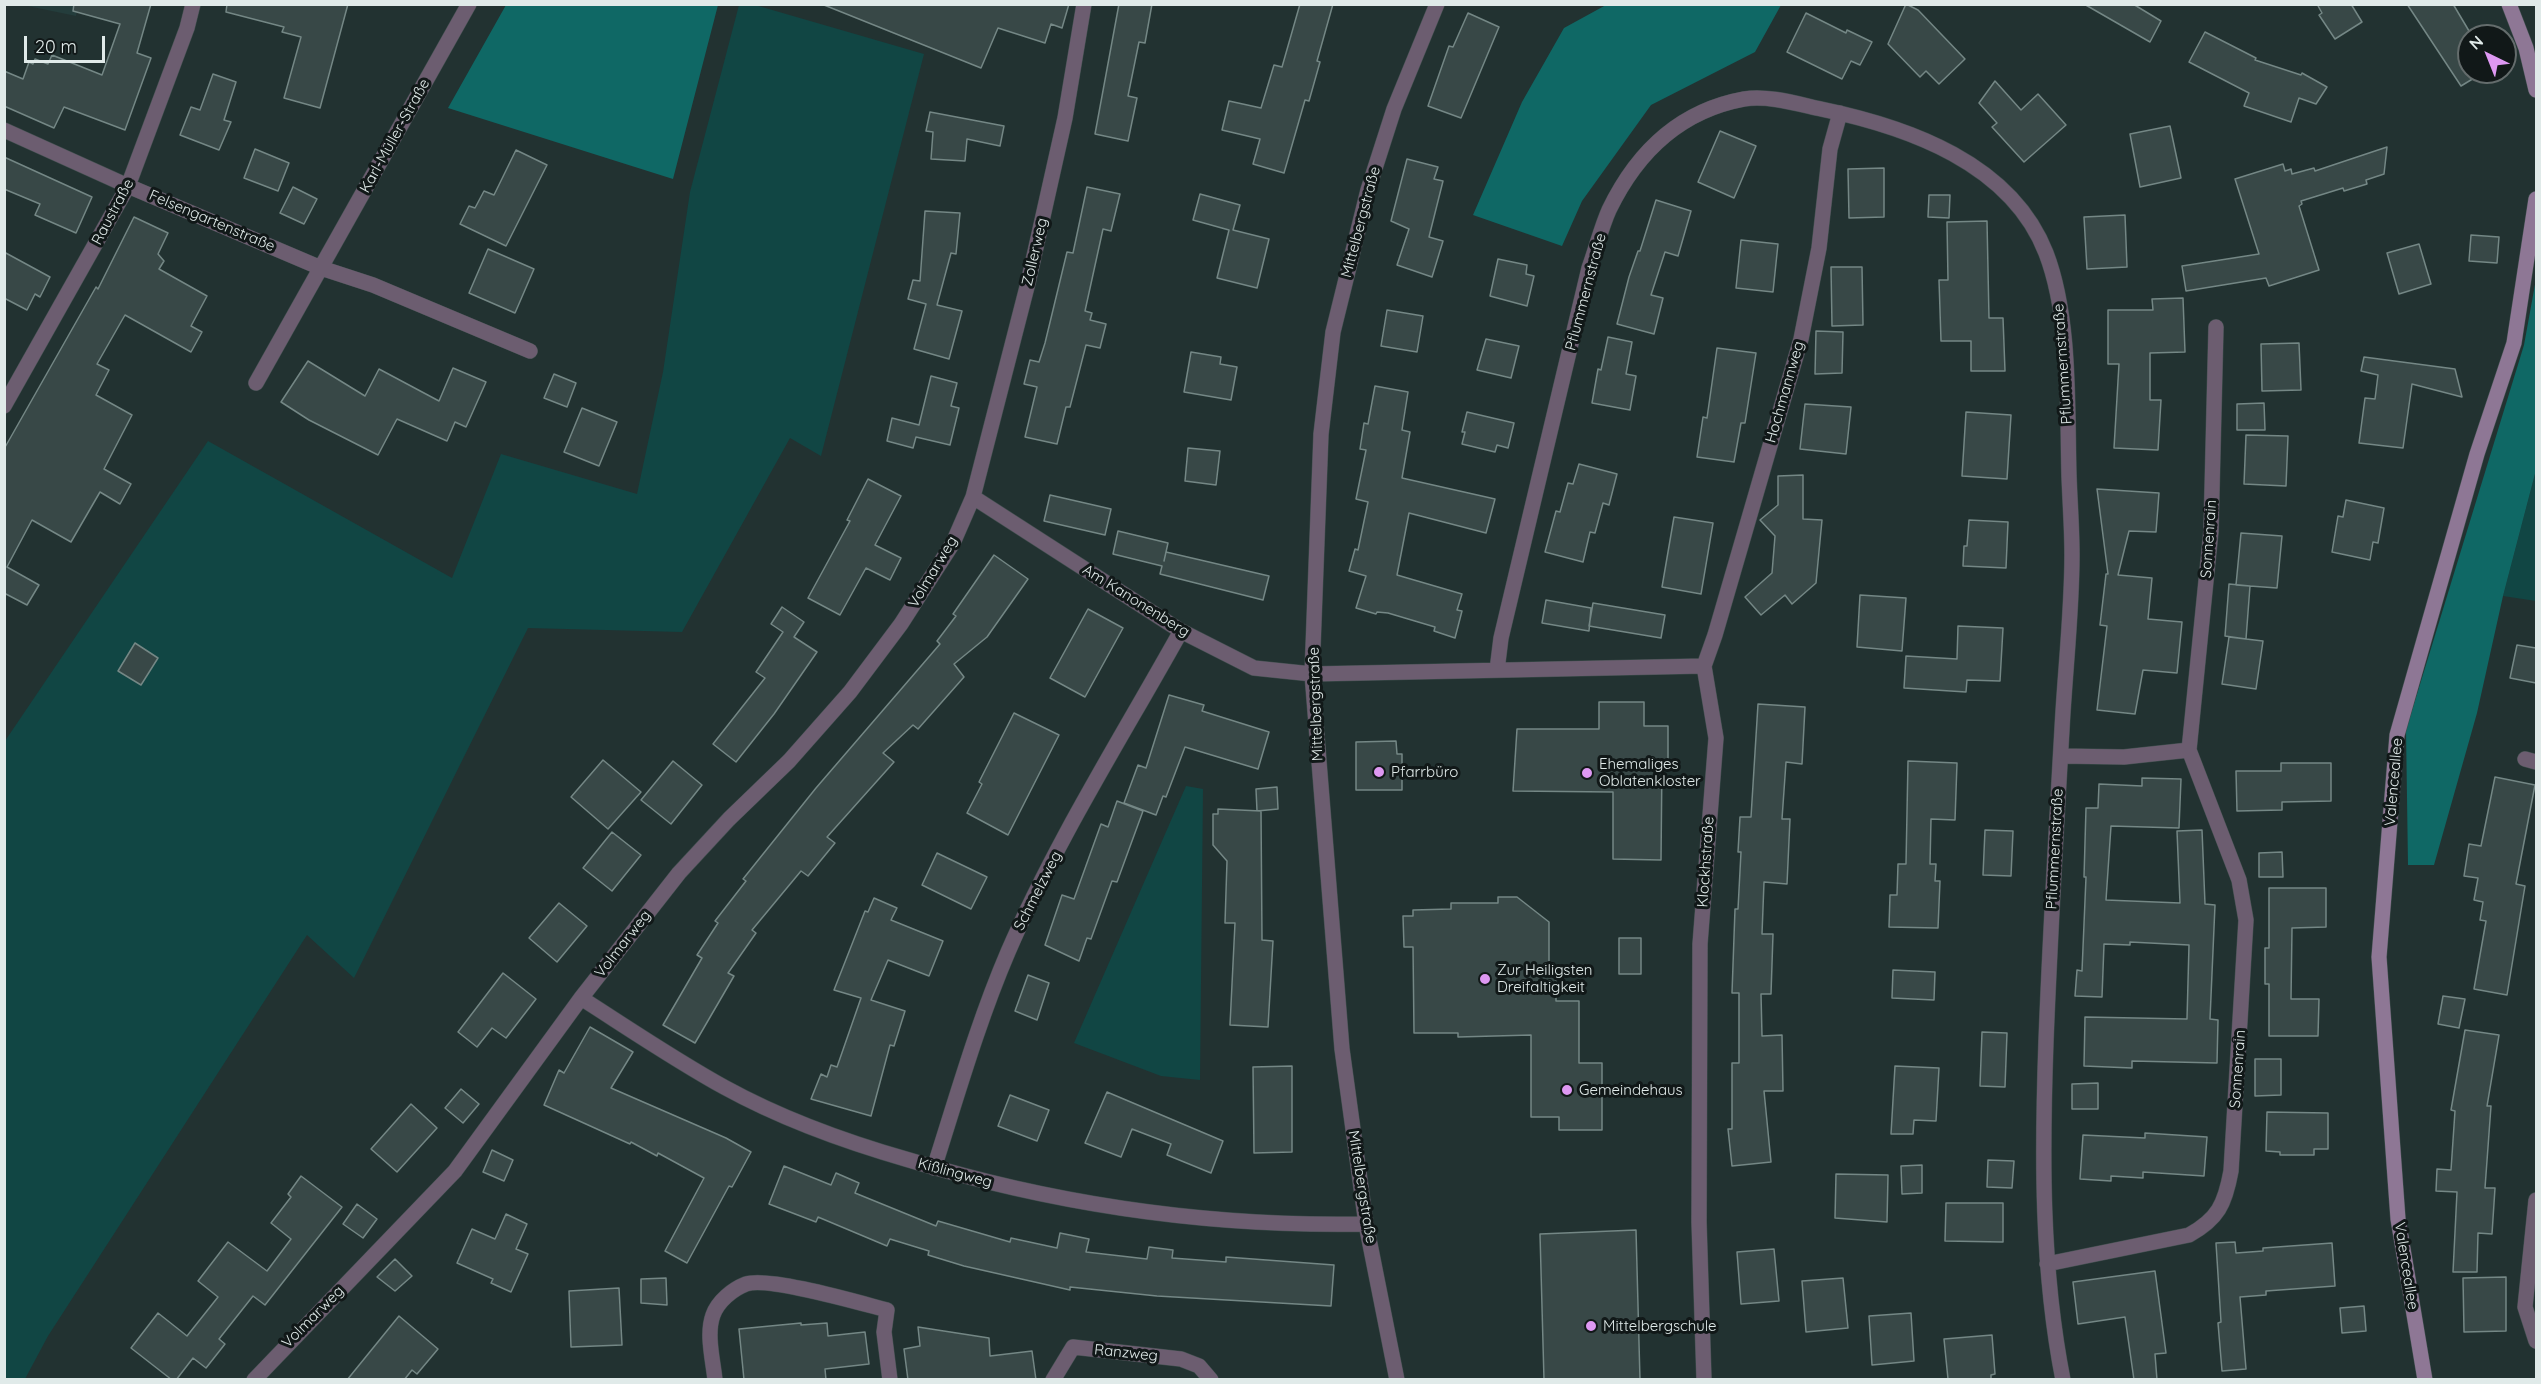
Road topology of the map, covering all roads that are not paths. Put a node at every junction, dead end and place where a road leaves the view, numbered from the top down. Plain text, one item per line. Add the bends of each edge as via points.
1 (193, 4) edge
2 (469, 4) edge
3 (1084, 4) edge
4 (1437, 4) edge
5 (2508, 4) edge
6 (2536, 90) edge
7 (1840, 113) junction
8 (4, 130) edge
9 (128, 186) junction
10 (2536, 199) edge
11 (321, 268) junction
12 (2216, 327) dead end
13 (530, 351) dead end
14 (255, 383) dead end
15 (4, 406) edge
16 (973, 497) junction
17 (1181, 631) junction
18 (1704, 666) junction
19 (1497, 670) junction
20 (1312, 674) junction
21 (2189, 750) junction
22 (2061, 756) junction
23 (581, 998) junction
24 (934, 1168) junction
25 (2536, 1200) edge
26 (1366, 1224) junction
27 (2047, 1264) junction
28 (2536, 1341) edge
29 (254, 1380) edge
30 (716, 1380) edge
31 (890, 1380) edge
32 (1053, 1380) edge
33 (1211, 1380) edge
34 (1397, 1380) edge
35 (1704, 1380) edge
36 (2063, 1380) edge
37 (2425, 1380) edge

1 - 9 street, Raustraße
2 - 11 street, Karl-Müller-Straße
3 - 16 street, Zollerweg via 1065,118 1028,283
4 - 20 street, Mittelbergstraße via 1394,109 1368,190 1333,332 1321,434
5 - 6 street via 2526,48
7 - 18 street, Hochmannweg via 1830,149 1819,248 1801,339
7 - 19 street, Pflummernstraße via 1750,98 1707,108 1657,141 1631,172 1608,212 1589,268 1501,638
7 - 22 street, Pflummernstraße via 1894,128 1975,167 2006,190 2031,221 2046,253 2060,300 2072,557
8 - 9 street, Felsengartenstraße
9 - 11 street, Felsengartenstraße
9 - 15 street, Raustraße
10 - 37 street, Valenceallee via 2514,343 2477,454 2397,735 2379,957 2398,1219
11 - 13 street via 373,285
11 - 14 street, Karl-Müller-Straße
12 - 21 street, Sonnenrain via 2211,531
16 - 17 street, Am Kanonenberg
16 - 23 street, Volmarweg via 953,543 901,624 850,692 789,761 679,873
17 - 20 street, Am Kanonenberg via 1254,668
17 - 24 street, Schmelzweg via 1044,875 1008,952
18 - 19 street
18 - 35 street, Klockhstraße via 1716,738 1700,944 1699,1222
19 - 20 street
20 - 26 street, Mittelbergstraße via 1342,1049
21 - 22 street via 2124,757
21 - 27 street, Sonnenrain via 2239,880 2246,920 2227,1193 2207,1225 2189,1235
22 - 27 street, Pflummernstraße via 2043,1114
23 - 24 street, Kißlingweg via 724,1087 792,1119
23 - 29 street, Volmarweg via 455,1171
24 - 26 street, Kißlingweg via 1014,1189 1174,1216
25 - 28 street via 2524,1307
26 - 34 street, Mittelbergstraße
27 - 36 street, Pflummernstraße
30 - 31 street via 710,1342 713,1314 728,1293 747,1283 771,1283 887,1310 884,1332
32 - 33 street, Ranzweg via 1073,1347 1181,1359 1199,1366

